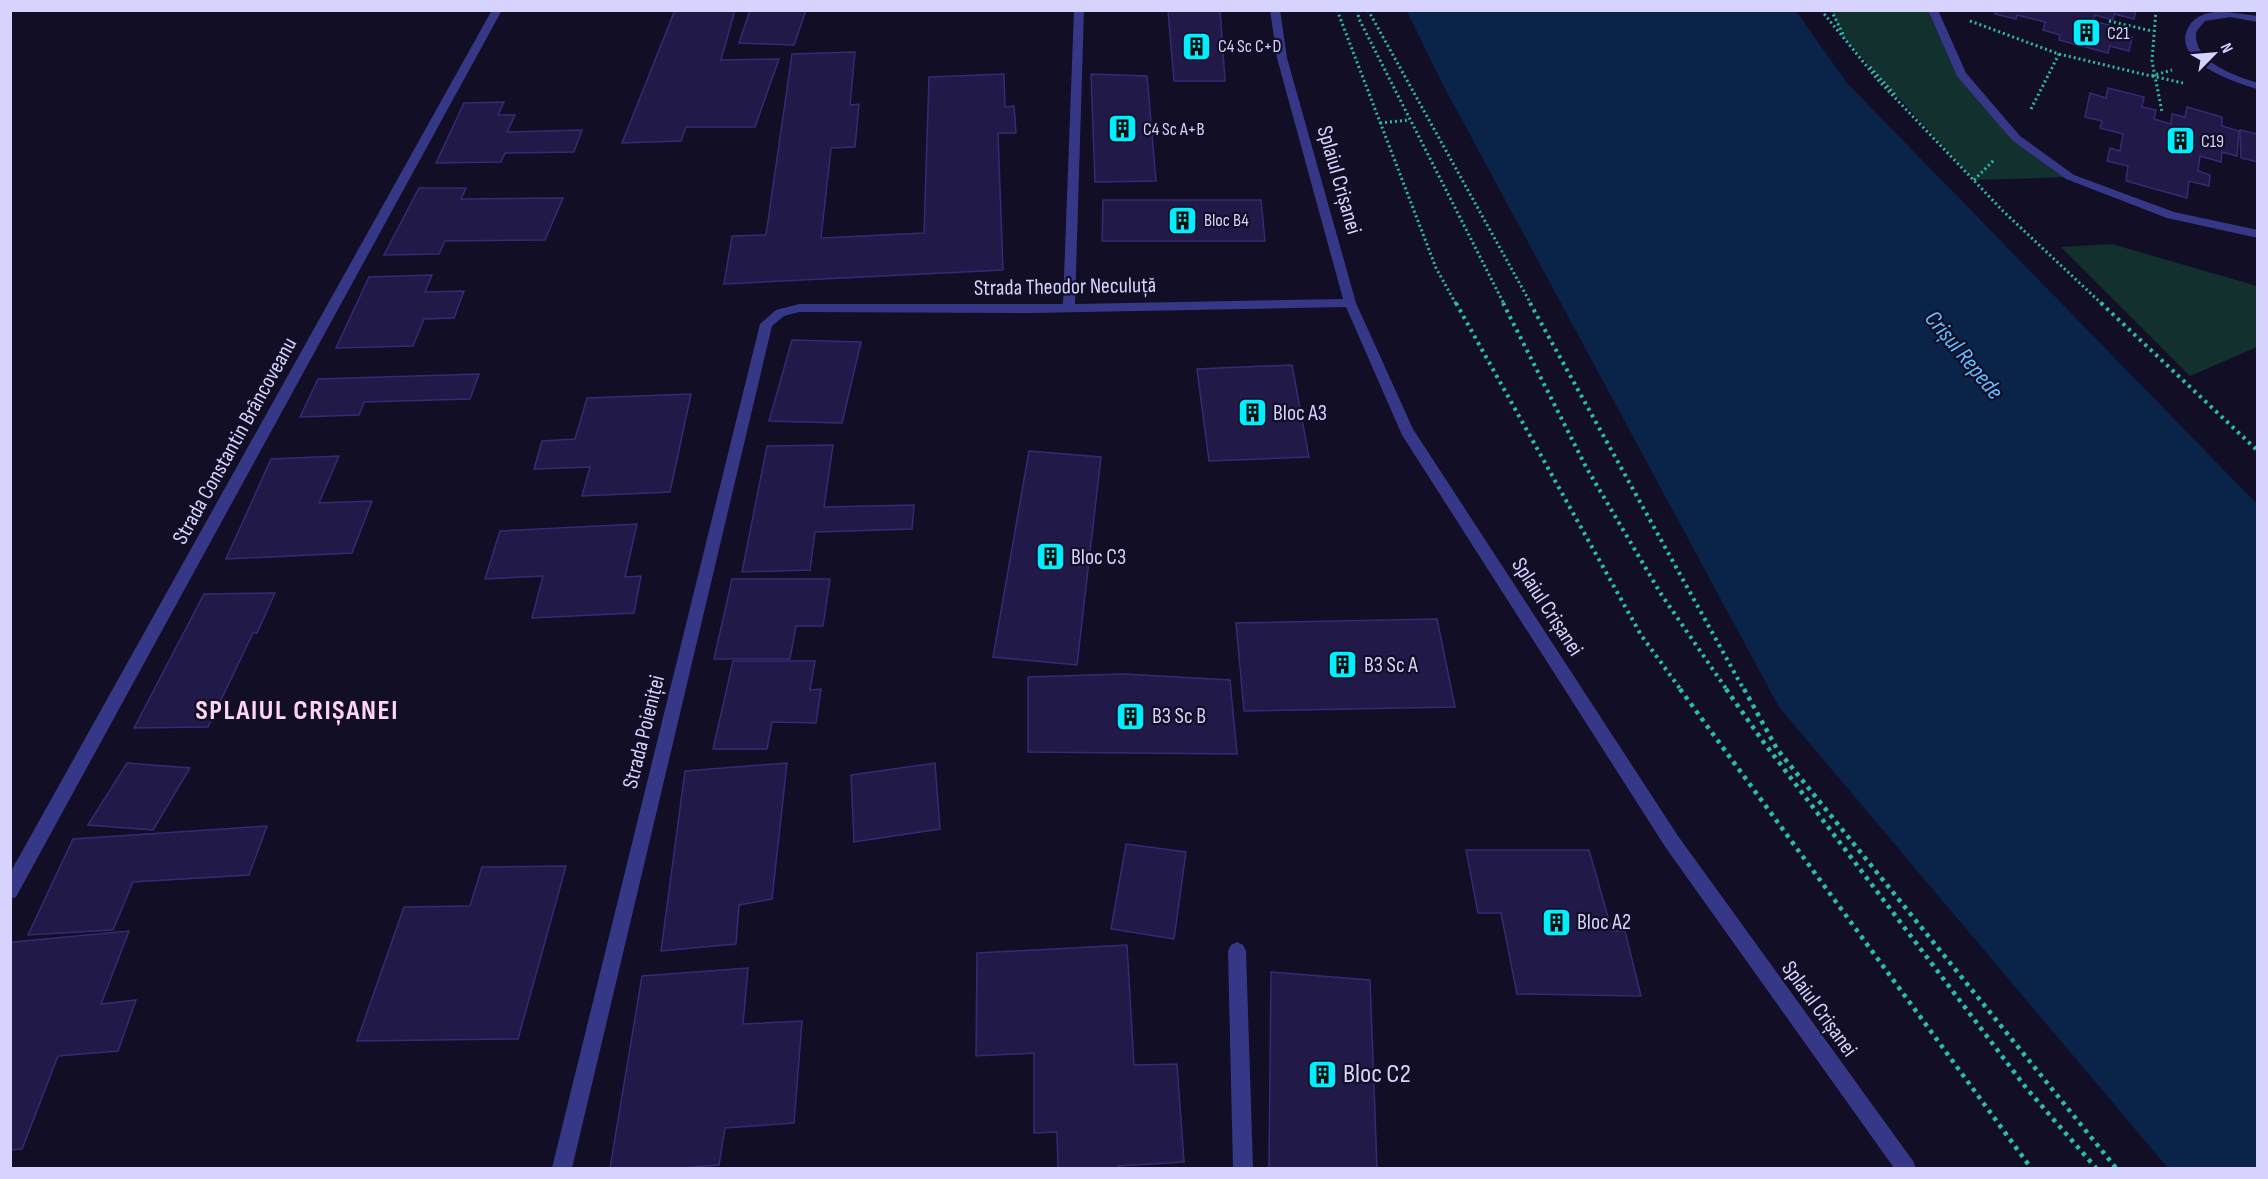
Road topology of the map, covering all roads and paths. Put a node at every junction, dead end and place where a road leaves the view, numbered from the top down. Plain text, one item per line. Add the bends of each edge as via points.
1 (497, 10) edge
2 (1079, 10) edge
3 (1275, 10) edge
4 (1337, 10) edge
5 (1357, 10) edge
6 (1368, 10) edge
7 (1821, 10) edge
8 (1831, 10) edge
9 (1933, 10) edge
10 (2156, 10) edge
11 (1962, 18) dead end
12 (2258, 20) edge
13 (2109, 21) dead end
14 (2152, 31) junction
15 (2205, 61) junction
16 (2151, 76) junction
17 (2258, 86) edge
18 (2162, 112) dead end
19 (1409, 120) junction
20 (1380, 123) junction
21 (2258, 234) edge
22 (1350, 303) junction
23 (1069, 308) junction
24 (780, 313) joint
25 (2258, 451) edge
26 (10, 891) edge
27 (1237, 951) dead end
28 (562, 1168) edge
29 (1243, 1168) edge
30 (1906, 1168) edge
31 (2031, 1168) edge
32 (2096, 1168) edge
33 (2116, 1168) edge

1 - 26 street, Strada Constantin Brâncoveanu
2 - 23 street
3 - 22 street, Splaiul Crișanei via 1282,58
4 - 20 path
5 - 19 path
6 - 33 path via 1777,749
7 - 25 path via 1878,80 2003,211
8 - 25 path via 1852,48 1974,180
9 - 21 street via 1961,74 2016,138 2070,177 2171,215
10 - 14 path
11 - 16 path via 2060,54
12 - 15 street via 2222,14 2196,23 2190,41
13 - 14 path
14 - 16 path
15 - 16 path
15 - 17 street via 2225,74
16 - 18 path
19 - 20 path
19 - 32 path via 1586,467 1661,594 1762,740 2026,1089
20 - 31 path via 1436,268 1641,635
22 - 23 street, Strada Theodor Neculuță
22 - 30 street, Splaiul Crișanei via 1407,431 1439,481 1672,842
23 - 24 street, Strada Theodor Neculuță via 799,308
24 - 28 street, Strada Poieniței via 766,324 758,354
27 - 29 street

